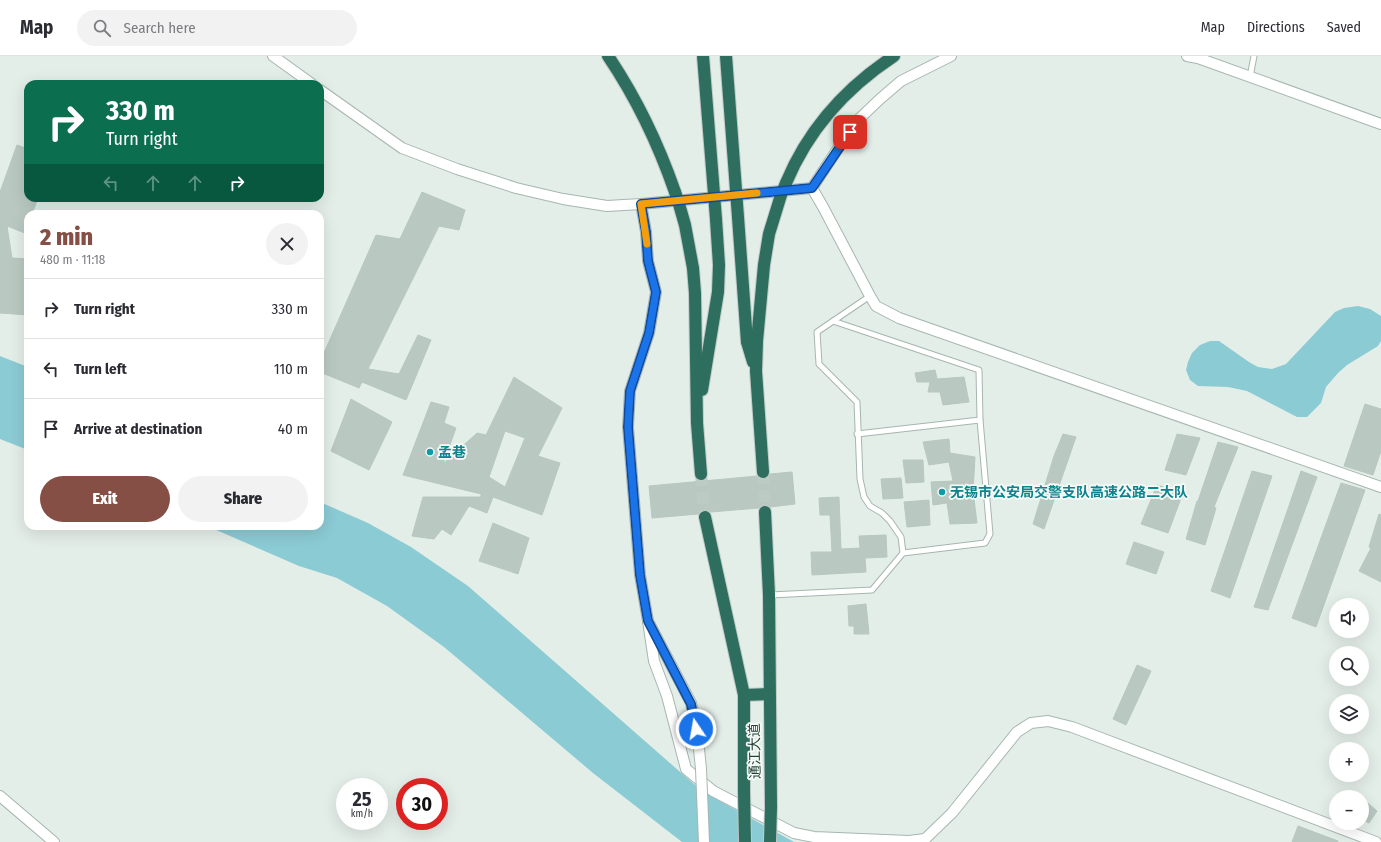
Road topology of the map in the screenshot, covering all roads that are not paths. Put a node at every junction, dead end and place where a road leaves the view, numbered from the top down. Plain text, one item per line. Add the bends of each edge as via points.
1 (273, 56) edge
2 (608, 56) edge
3 (703, 56) edge
4 (726, 56) edge
5 (894, 56) edge
6 (951, 56) edge
7 (1187, 56) edge
8 (1254, 56) edge
9 (1250, 77) junction
10 (306, 80) edge
11 (324, 93) edge
12 (1381, 124) edge
13 (812, 188) junction
14 (641, 204) junction
15 (870, 296) junction
16 (833, 321) junction
17 (756, 371) junction
18 (980, 420) junction
19 (697, 423) junction
20 (857, 434) junction
21 (763, 472) tunnel mouth
22 (700, 474) tunnel mouth
23 (1381, 487) edge
24 (765, 512) tunnel mouth
25 (705, 517) tunnel mouth
26 (903, 553) junction
27 (769, 595) junction
28 (648, 621) junction
29 (769, 694) junction
30 (744, 695) junction
31 (0, 796) edge
32 (54, 842) edge
33 (704, 842) edge
34 (745, 842) edge
35 (770, 842) edge
36 (1376, 842) edge

1 - 10 street
2 - 19 highway, bridge via 645,117 666,165 685,225 695,293
3 - 19 highway, bridge via 719,265 718,292
4 - 17 highway, bridge via 747,342
5 - 17 highway, bridge via 873,70 841,99 812,135 786,183 769,234 764,265
6 - 13 street via 901,81 880,99 859,119
7 - 9 street
8 - 9 lane
9 - 12 street
11 - 14 street via 402,148 457,169 516,188 563,199 607,206
13 - 14 street
13 - 15 street
14 - 28 street via 648,261 656,292 649,333 630,391 628,427 640,575
15 - 16 lane
15 - 23 street via 876,306 899,318
16 - 18 lane via 979,370
16 - 20 lane via 817,332 819,364 856,402
17 - 21 highway
18 - 20 lane
18 - 26 lane via 990,534 985,543
19 - 22 highway
20 - 26 lane via 864,497 870,506 890,521 901,537
24 - 27 highway, 通江大道
25 - 30 highway, 通江大道
26 - 27 lane via 872,590
27 - 29 highway, 通江大道
28 - 33 street, bridge via 691,704 702,769
28 - 36 street via 654,661 667,696 686,769 713,791 794,833 814,837 909,841 925,839 952,813 1017,732 1031,723 1048,721 1072,727
29 - 30 highway
29 - 35 highway, 通江大道, bridge
30 - 34 highway, 通江大道, bridge
31 - 32 street

